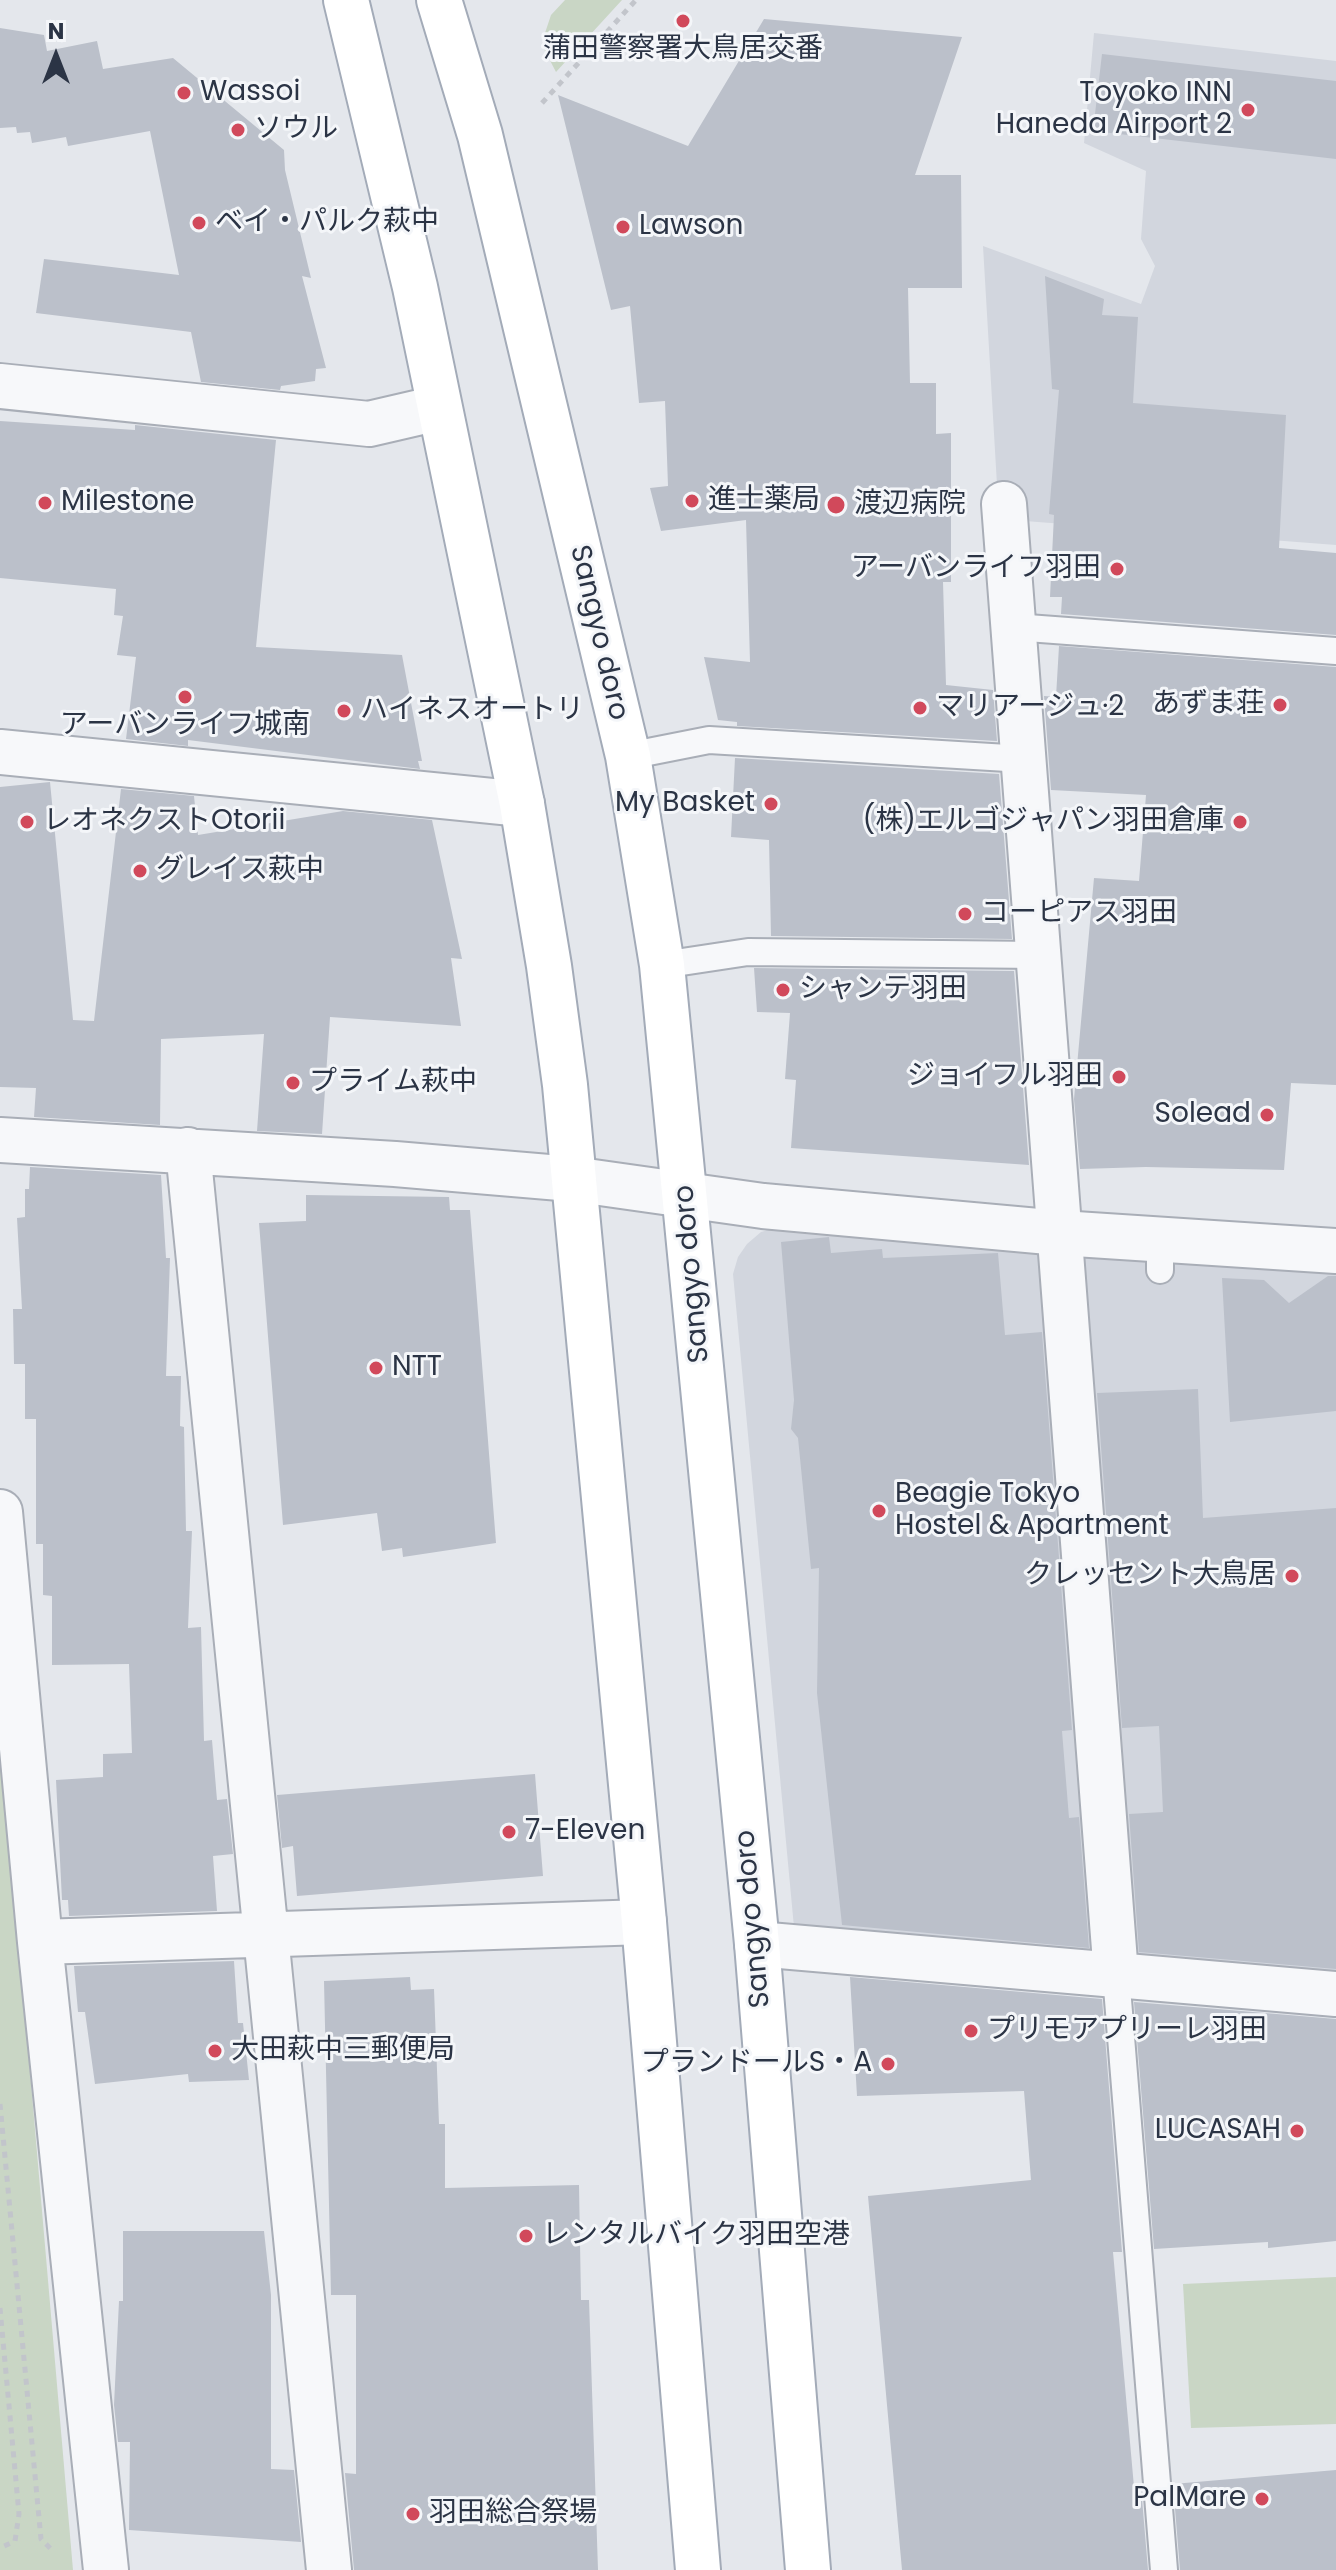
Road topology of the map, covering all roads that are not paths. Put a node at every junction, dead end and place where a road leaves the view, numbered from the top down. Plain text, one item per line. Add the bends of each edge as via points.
1 (346, 0) edge
2 (439, 0) edge
3 (0, 386) edge
4 (438, 408) junction
5 (1004, 504) dead end
6 (1014, 627) junction
7 (1336, 651) edge
8 (0, 752) edge
9 (628, 756) junction
10 (1024, 759) junction
11 (522, 804) junction
12 (1039, 955) junction
13 (662, 965) junction
14 (0, 1140) edge
15 (188, 1150) junction
16 (572, 1179) junction
17 (686, 1198) junction
18 (1060, 1233) junction
19 (1336, 1251) edge
20 (0, 1512) edge
21 (644, 1922) junction
22 (265, 1935) junction
23 (40, 1942) junction
24 (757, 1944) junction
25 (1116, 1975) junction
26 (1336, 1994) edge
27 (106, 2570) edge
28 (329, 2570) edge
29 (698, 2570) edge
30 (808, 2570) edge
31 (1164, 2570) edge

1 - 4 main road via 415,287
2 - 9 main road, Sangyo doro via 480,135
3 - 4 street via 369,424
4 - 11 main road
5 - 6 street
6 - 7 lane
6 - 10 street
8 - 11 street
9 - 10 lane via 709,740
9 - 13 main road, Sangyo doro
10 - 12 street
11 - 16 main road via 565,1085
12 - 13 lane via 748,952
12 - 18 street
13 - 17 main road, Sangyo doro
14 - 15 street
15 - 16 street
15 - 22 street
16 - 17 street
16 - 21 main road
17 - 18 street
17 - 24 main road, Sangyo doro
18 - 19 street via 1160,1255
18 - 25 street
20 - 23 street
21 - 22 street
21 - 29 main road
22 - 23 street
22 - 28 street
23 - 27 street
24 - 25 street
24 - 30 main road, Sangyo doro
25 - 26 street
25 - 31 lane

